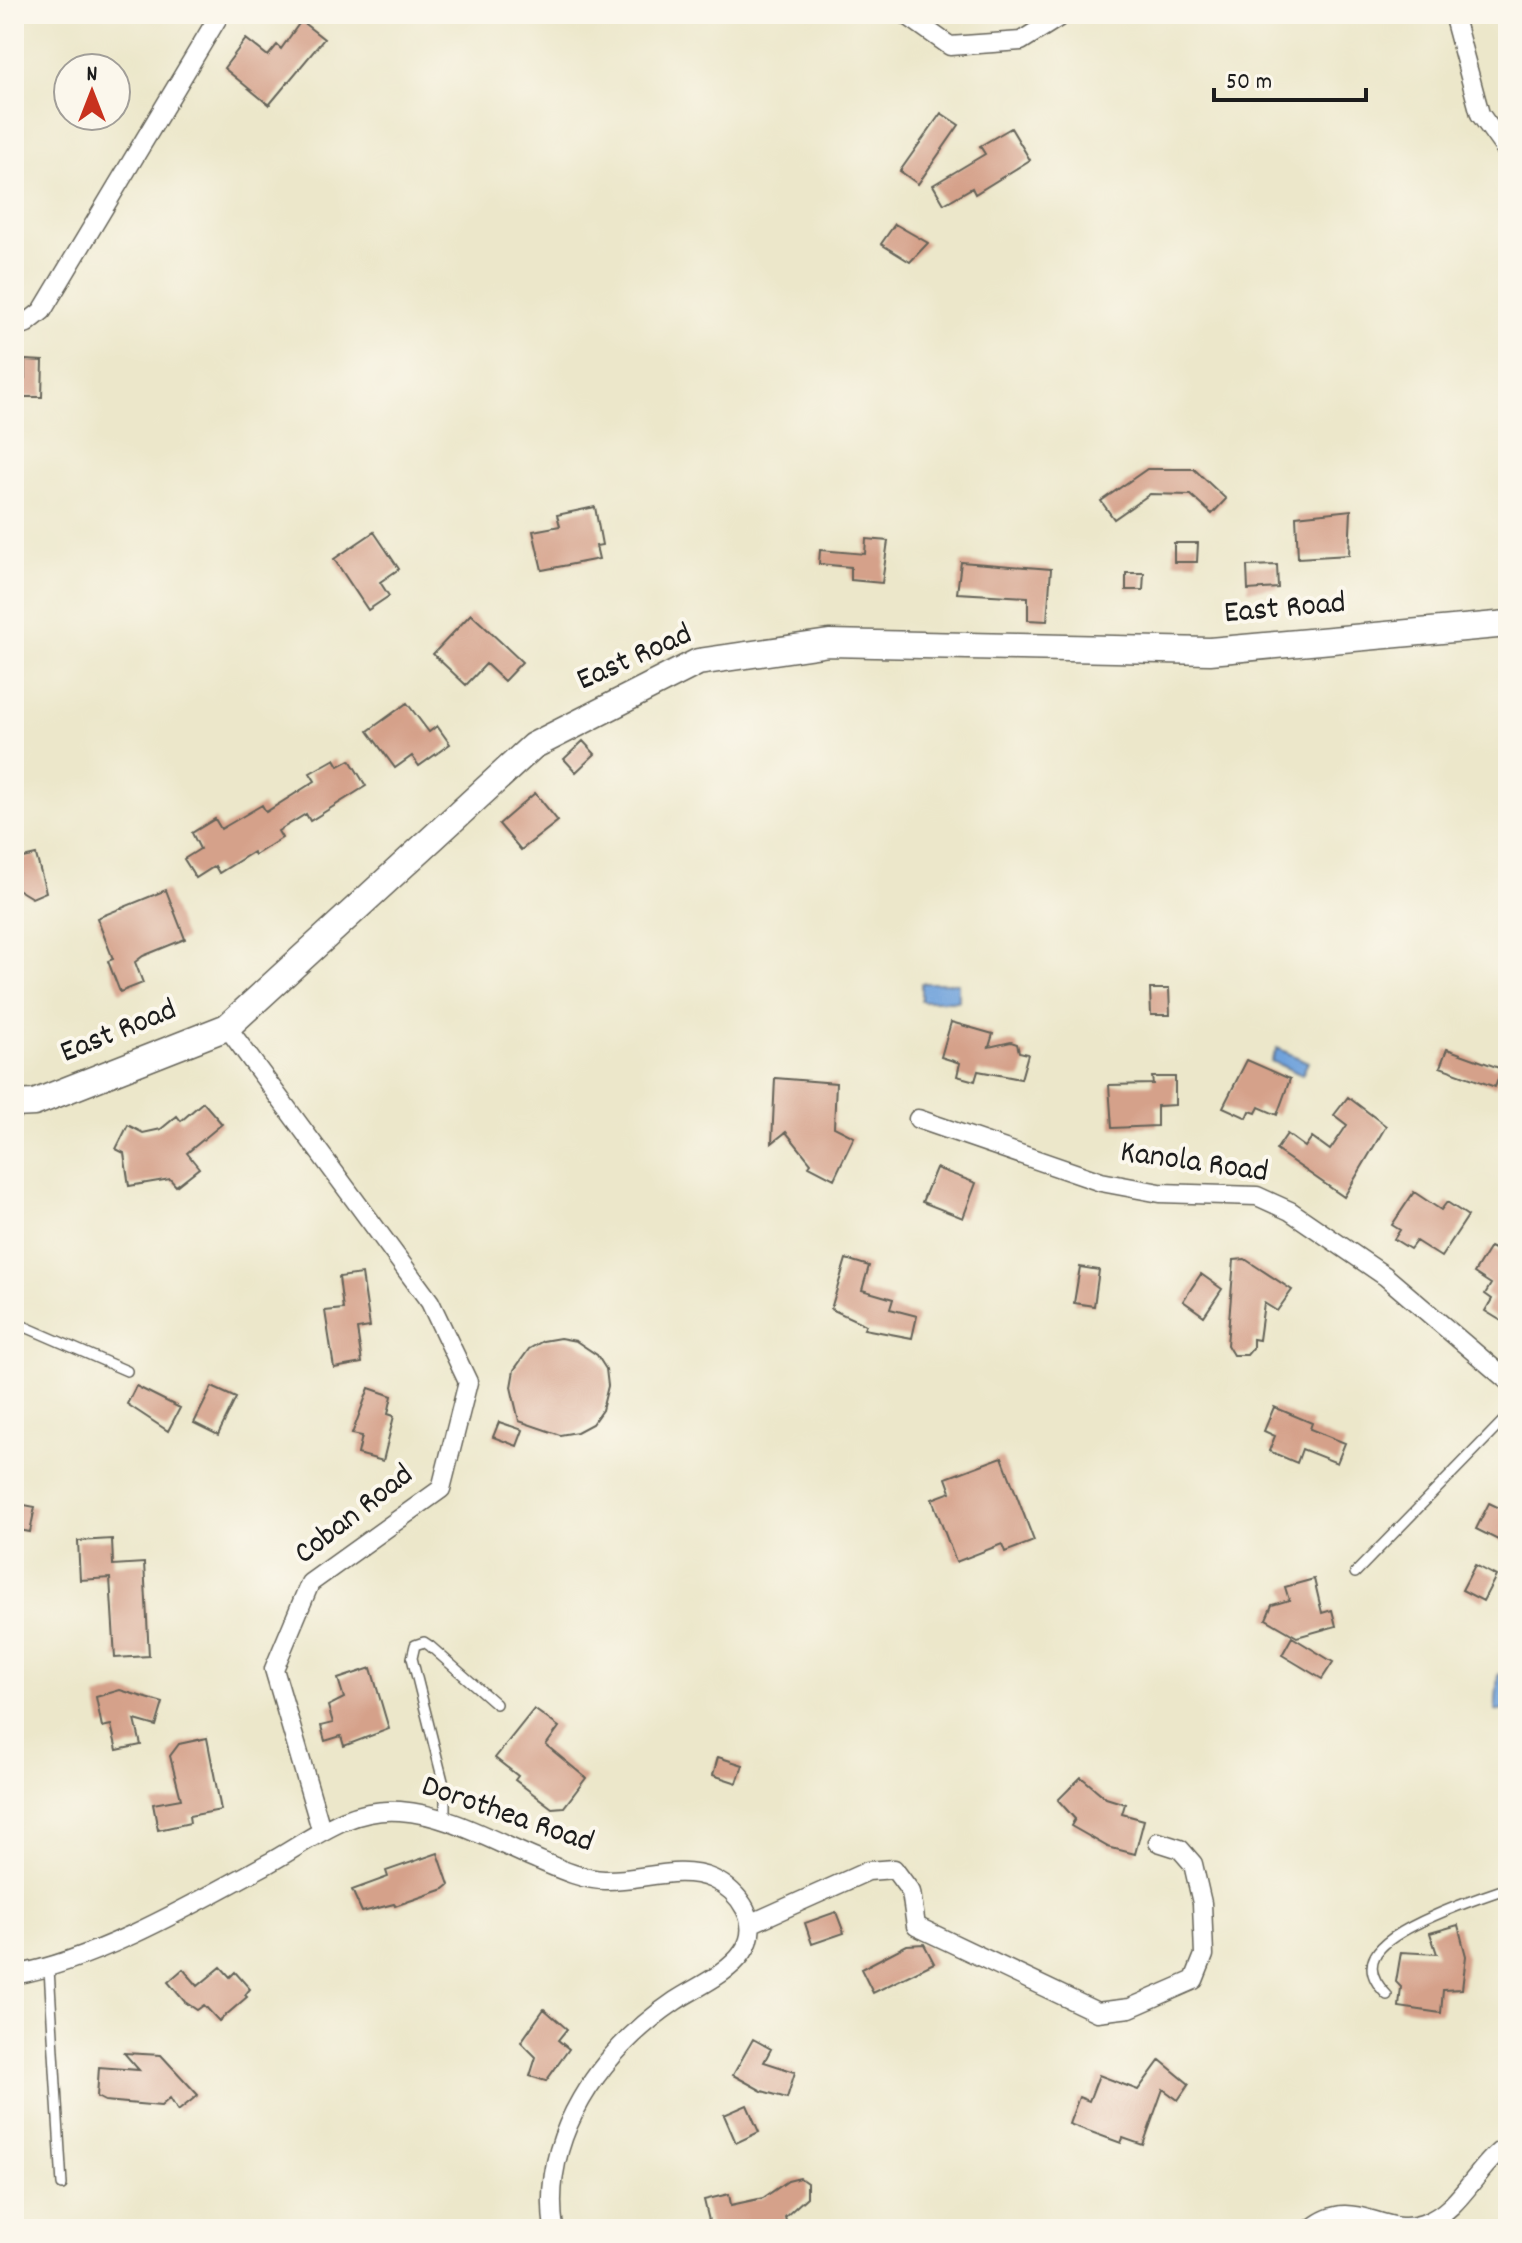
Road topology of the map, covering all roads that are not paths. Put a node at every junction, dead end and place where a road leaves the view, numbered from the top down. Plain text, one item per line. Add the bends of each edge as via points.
1 (220, 14) edge
2 (905, 14) edge
3 (1064, 14) edge
4 (1453, 14) edge
5 (1508, 153) edge
6 (14, 328) edge
7 (1508, 624) edge
8 (227, 1027) junction
9 (14, 1104) edge
10 (918, 1119) dead end
11 (14, 1322) edge
12 (127, 1371) dead end
13 (1508, 1381) edge
14 (1508, 1416) edge
15 (1355, 1573) dead end
16 (496, 1704) dead end
17 (445, 1821) junction
18 (321, 1829) junction
19 (1158, 1842) dead end
20 (1508, 1888) edge
21 (750, 1924) junction
22 (49, 1969) junction
23 (14, 1975) edge
24 (1387, 1995) dead end
25 (1508, 2145) edge
26 (62, 2185) dead end
27 (554, 2229) edge
28 (1311, 2229) edge

1 - 6 street via 42,311
2 - 3 street via 950,46 1021,41
4 - 5 street via 1480,114
7 - 8 street, East Road via 1210,651 829,643 698,662 533,746
8 - 9 street, East Road via 34,1103
8 - 18 street, Coban Road via 430,1302 468,1382 441,1489 310,1583 274,1669
10 - 13 street, Kanola Road via 1101,1182 1160,1193 1257,1196 1290,1211 1385,1276
11 - 12 lane
14 - 15 lane
16 - 17 lane via 430,1646 415,1645 412,1658 445,1789
17 - 18 street, Dorothea Road via 398,1811 362,1814
17 - 21 street, Dorothea Road via 557,1868 602,1880 674,1872 710,1878 738,1896
18 - 22 street, Dorothea Road via 270,1862 76,1961
19 - 21 street via 1180,1849 1193,1864 1202,1903 1204,1955 1194,1980 1130,2008 1097,2012 916,1926 911,1892 894,1869 868,1871
20 - 24 lane via 1381,1945 1372,1960 1373,1971
21 - 27 street via 744,1951 733,1964 654,2017 599,2073 577,2104 555,2156
22 - 23 street, Dorothea Road
22 - 26 lane
25 - 28 street via 1449,2209 1426,2223 1402,2228 1347,2213

